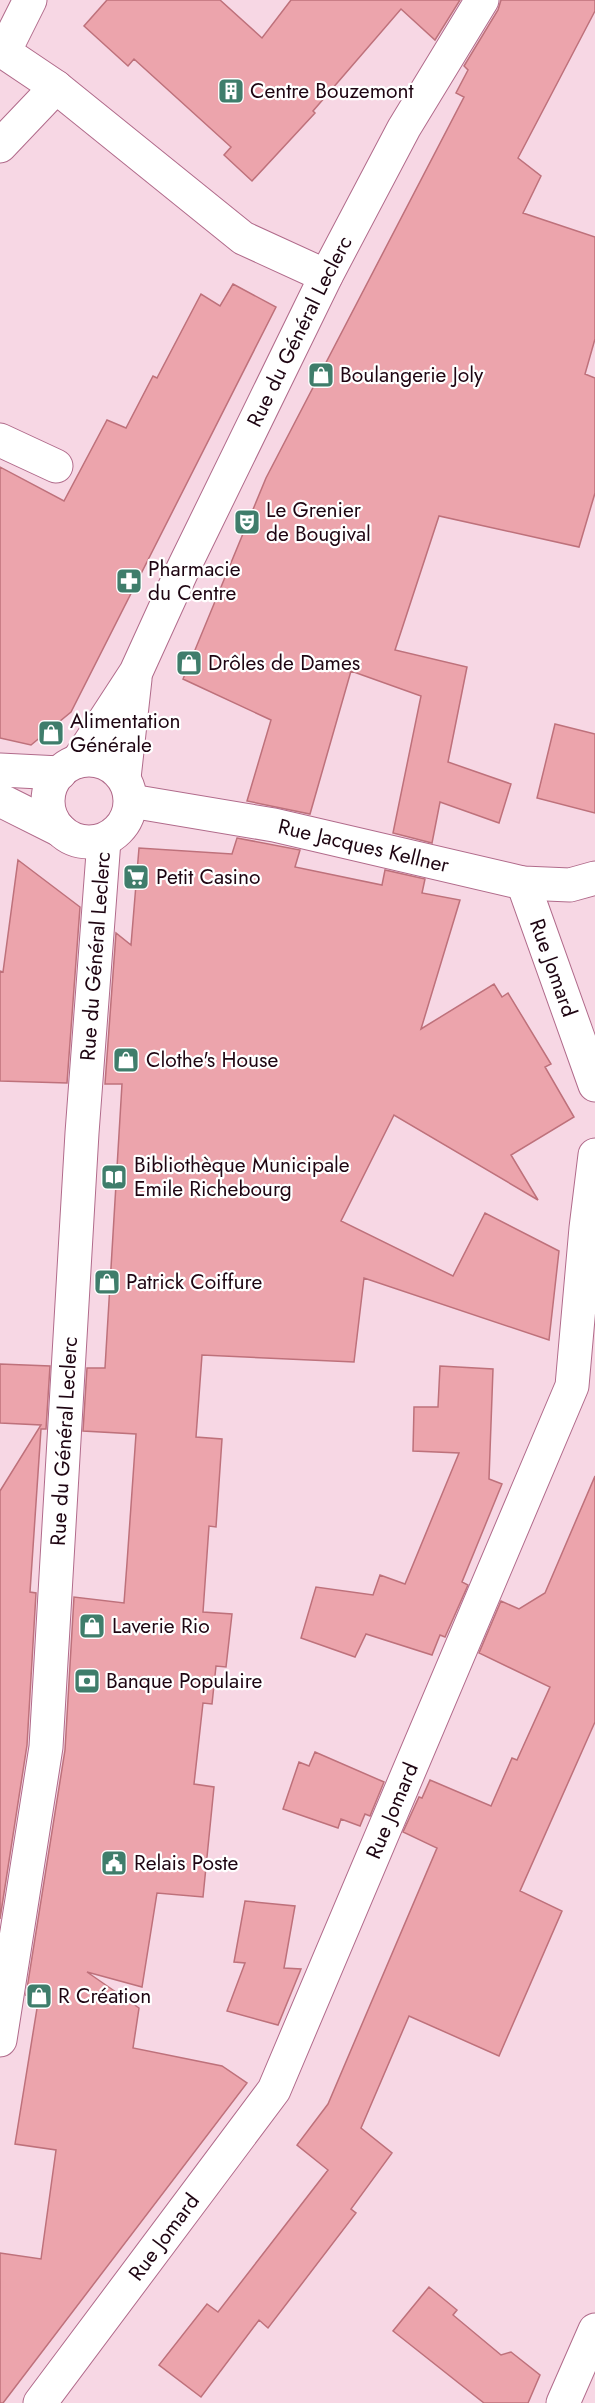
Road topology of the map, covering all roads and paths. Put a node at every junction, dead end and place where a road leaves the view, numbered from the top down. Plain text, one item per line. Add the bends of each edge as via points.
1 (30, 0) edge
2 (482, 0) edge
3 (2, 51) edge
4 (56, 87) junction
5 (0, 146) edge
6 (326, 276) junction
7 (0, 440) edge
8 (56, 466) dead end
9 (136, 672) junction
10 (69, 767) junction
11 (0, 770) edge
12 (127, 790) junction
13 (0, 800) edge
14 (60, 830) junction
15 (104, 840) junction
16 (595, 878) edge
17 (523, 883) junction
18 (595, 1085) edge
19 (595, 1155) edge
20 (590, 1227) edge
21 (0, 2040) edge
22 (595, 2330) edge
23 (40, 2403) edge
24 (563, 2403) edge

1 - 3 street
2 - 6 street, Rue du Général Leclerc via 404,128
3 - 4 street
4 - 5 street
4 - 6 street via 243,238
6 - 9 street, Rue du Général Leclerc
7 - 8 street
9 - 10 street, Rue du Général Leclerc
9 - 12 street, Rue du Général Leclerc
10 - 11 street
10 - 12 street via 91,760 104,763 115,769
10 - 14 street via 53,783 49,795 51,814
12 - 15 street via 129,814 123,825
12 - 17 street, Rue Jacques Kellner
13 - 14 street
14 - 15 street via 81,841
15 - 21 street, Rue du Général Leclerc via 82,1133 46,1747
16 - 17 street, Rue Jacques Kellner via 570,885
17 - 18 street, Rue Jomard
19 - 20 street, Rue Jomard
20 - 23 street, Rue Jomard via 572,1386 274,2090
22 - 24 street

